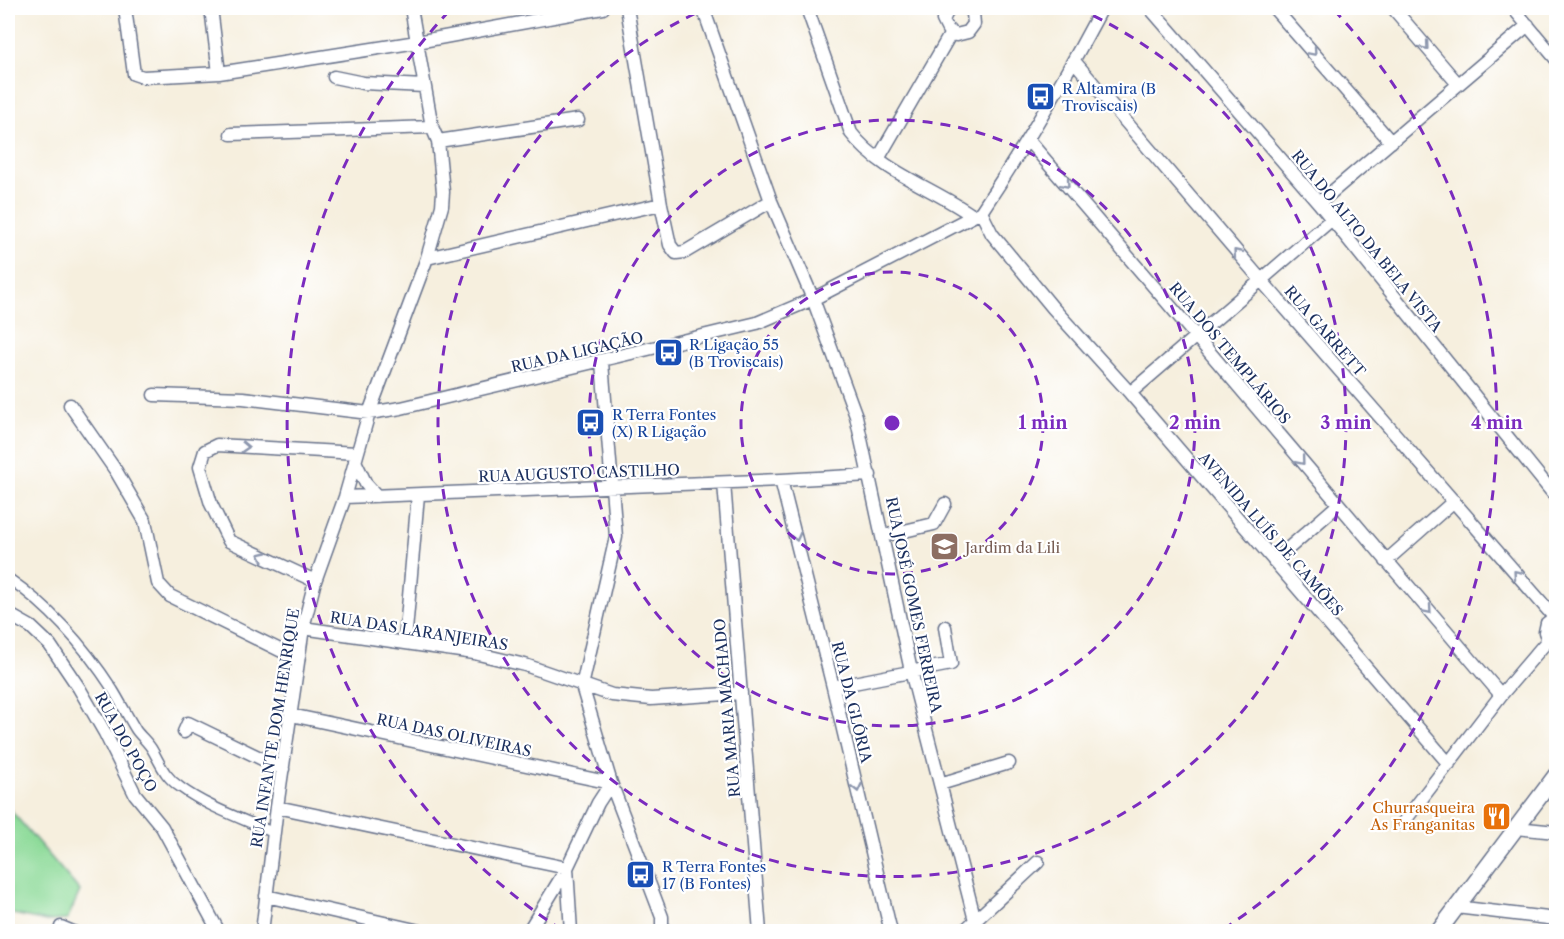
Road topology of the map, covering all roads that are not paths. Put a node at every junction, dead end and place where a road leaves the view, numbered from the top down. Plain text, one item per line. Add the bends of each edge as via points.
1 (125, 8) edge
2 (211, 8) edge
3 (411, 8) edge
4 (603, 8) edge
5 (627, 8) edge
6 (704, 8) edge
7 (807, 8) edge
8 (949, 8) edge
9 (968, 8) edge
10 (1102, 8) edge
11 (1150, 8) edge
12 (1274, 8) edge
13 (1393, 8) edge
14 (1513, 8) edge
15 (1528, 25) junction
16 (951, 33) junction
17 (417, 42) junction
18 (1557, 59) edge
19 (1074, 61) junction
20 (219, 73) junction
21 (334, 77) dead end
22 (1458, 84) junction
23 (424, 86) junction
24 (578, 120) dead end
25 (432, 127) junction
26 (231, 134) dead end
27 (1028, 140) junction
28 (438, 141) junction
29 (1391, 142) junction
30 (878, 159) junction
31 (771, 201) junction
32 (1319, 203) junction
33 (661, 204) junction
34 (977, 214) junction
35 (1332, 219) junction
36 (427, 258) junction
37 (1261, 280) junction
38 (813, 299) junction
39 (1197, 335) junction
40 (602, 362) junction
41 (1130, 393) junction
42 (154, 395) dead end
43 (70, 405) dead end
44 (369, 412) junction
45 (356, 457) junction
46 (870, 475) junction
47 (781, 480) junction
48 (724, 483) junction
49 (612, 487) junction
50 (418, 495) junction
51 (377, 496) junction
52 (345, 497) junction
53 (1557, 497) edge
54 (1454, 501) junction
55 (945, 504) dead end
56 (1338, 505) junction
57 (883, 536) junction
58 (1274, 561) junction
59 (1386, 561) junction
60 (8, 578) edge
61 (315, 580) junction
62 (8, 614) edge
63 (1556, 618) edge
64 (945, 627) dead end
65 (303, 628) junction
66 (405, 642) junction
67 (1552, 642) edge
68 (298, 659) junction
69 (911, 671) junction
70 (582, 686) junction
71 (833, 687) junction
72 (741, 693) junction
73 (1501, 695) junction
74 (291, 715) junction
75 (184, 732) dead end
76 (1009, 763) dead end
77 (1449, 764) junction
78 (283, 769) junction
79 (1555, 773) edge
80 (611, 783) junction
81 (940, 784) junction
82 (277, 807) junction
83 (1403, 823) dead end
84 (1516, 828) junction
85 (1557, 832) edge
86 (274, 833) junction
87 (1038, 862) dead end
88 (567, 868) junction
89 (550, 895) junction
90 (266, 896) junction
91 (569, 902) junction
92 (1456, 907) junction
93 (1557, 919) edge
94 (976, 926) edge
95 (261, 930) edge
96 (219, 932) edge
97 (424, 932) edge
98 (528, 932) edge
99 (571, 932) edge
100 (662, 932) edge
101 (760, 932) edge
102 (891, 932) edge
103 (963, 932) edge
104 (1438, 932) edge

1 - 20 street via 134,74 143,77
2 - 20 street
3 - 17 street, RUA INFANTE DOM HENRIQUE
4 - 17 street
5 - 33 street
6 - 31 street, RUA JOSÉ GOMES FERREIRA
7 - 30 street via 851,133 862,148
8 - 16 street via 944,20
9 - 16 street via 974,19 971,28 962,34
10 - 19 street
11 - 32 street, RUA DO ALTO DA BELA VISTA
12 -> 29 street
13 -> 22 street
14 - 15 street
15 - 18 street
15 - 22 street
16 - 30 street
17 - 20 street
17 - 23 street, RUA INFANTE DOM HENRIQUE
19 - 27 street
37 -> 19 street, RUA GARRETT
21 - 23 street via 363,83
22 - 29 street
23 - 25 street, RUA INFANTE DOM HENRIQUE
24 - 28 street
25 - 26 street
25 - 28 street, RUA INFANTE DOM HENRIQUE
27 - 34 street
27 -> 39 street, RUA DOS TEMPLÁRIOS
28 - 36 street, RUA INFANTE DOM HENRIQUE via 442,206
29 - 32 street
30 - 34 street
31 - 33 street via 685,252 676,253 670,245
31 - 38 street, RUA JOSÉ GOMES FERREIRA
32 - 35 street, RUA DO ALTO DA BELA VISTA
33 - 36 street
34 - 38 street, RUA DA LIGAÇÃO
34 - 41 street, AVENIDA LUÍS DE CAMÕES
35 - 37 street
35 - 53 street, RUA DO ALTO DA BELA VISTA
36 - 44 street, RUA INFANTE DOM HENRIQUE
37 - 39 street
37 - 54 street, RUA GARRETT
38 - 40 street, RUA DA LIGAÇÃO via 757,323
38 - 46 street, RUA JOSÉ GOMES FERREIRA via 856,416
39 - 41 street
39 -> 56 street, RUA DOS TEMPLÁRIOS
40 - 44 street, RUA DA LIGAÇÃO
40 - 49 street
41 - 58 street, AVENIDA LUÍS DE CAMÕES
42 - 44 street, RUA DA LIGAÇÃO via 243,398
43 - 68 street via 145,521 158,583 170,596
44 - 45 street, RUA INFANTE DOM HENRIQUE
45 - 51 street via 366,484
45 - 52 street, RUA INFANTE DOM HENRIQUE
61 -> 45 street via 229,541 211,504 200,467 205,452 217,445
46 - 47 street, RUA AUGUSTO CASTILHO
46 - 57 street, RUA JOSÉ GOMES FERREIRA
47 - 48 street, RUA AUGUSTO CASTILHO
47 -> 71 street, RUA DA GLÓRIA
48 - 49 street, RUA AUGUSTO CASTILHO
48 - 72 street, RUA MARIA MACHADO
49 - 50 street, RUA AUGUSTO CASTILHO
49 - 70 street via 616,537
50 - 51 street, RUA AUGUSTO CASTILHO
50 - 66 street
51 - 52 street, RUA AUGUSTO CASTILHO
52 - 61 street, RUA INFANTE DOM HENRIQUE
54 - 59 street
63 -> 54 street, RUA GARRETT
55 - 57 street via 934,524
56 - 58 street
56 - 59 street, RUA DOS TEMPLÁRIOS
57 - 69 street, RUA JOSÉ GOMES FERREIRA
58 - 77 street, AVENIDA LUÍS DE CAMÕES
59 -> 73 street, RUA DOS TEMPLÁRIOS
60 - 86 street via 48,610 85,651 153,750 159,767 179,787
61 - 65 street, RUA INFANTE DOM HENRIQUE
62 - 96 street, RUA DO POÇO via 31,627 50,645 79,688 135,794 162,827
63 - 67 street via 1547,623 1545,632
64 - 69 street via 951,664
65 - 66 street, RUA DAS LARANJEIRAS
65 - 68 street, RUA INFANTE DOM HENRIQUE
66 - 70 street, RUA DAS LARANJEIRAS via 525,665
67 - 73 street
68 - 74 street, RUA INFANTE DOM HENRIQUE
69 - 71 street
69 - 81 street, RUA JOSÉ GOMES FERREIRA
70 - 72 street, RUA DAS LARANJEIRAS via 612,695 651,699
70 - 80 street
71 -> 102 street, RUA DA GLÓRIA
72 - 101 street, RUA MARIA MACHADO
73 - 77 street
74 - 78 street, RUA INFANTE DOM HENRIQUE
74 - 80 street, RUA DAS OLIVEIRAS
75 - 78 street via 188,723
76 - 81 street
77 - 83 street
78 - 82 street, RUA INFANTE DOM HENRIQUE
79 - 84 street
80 - 88 street
80 - 100 street via 662,916
81 - 94 street, RUA JOSÉ GOMES FERREIRA
82 - 86 street, RUA INFANTE DOM HENRIQUE
82 - 88 street
84 - 85 street
84 - 92 street
86 - 90 street, RUA INFANTE DOM HENRIQUE
87 - 94 street
88 - 89 street
88 - 91 street
89 - 91 street
89 - 98 street
90 - 95 street, RUA INFANTE DOM HENRIQUE
90 - 97 street
91 - 99 street
92 - 93 street
92 - 104 street
94 - 103 street

